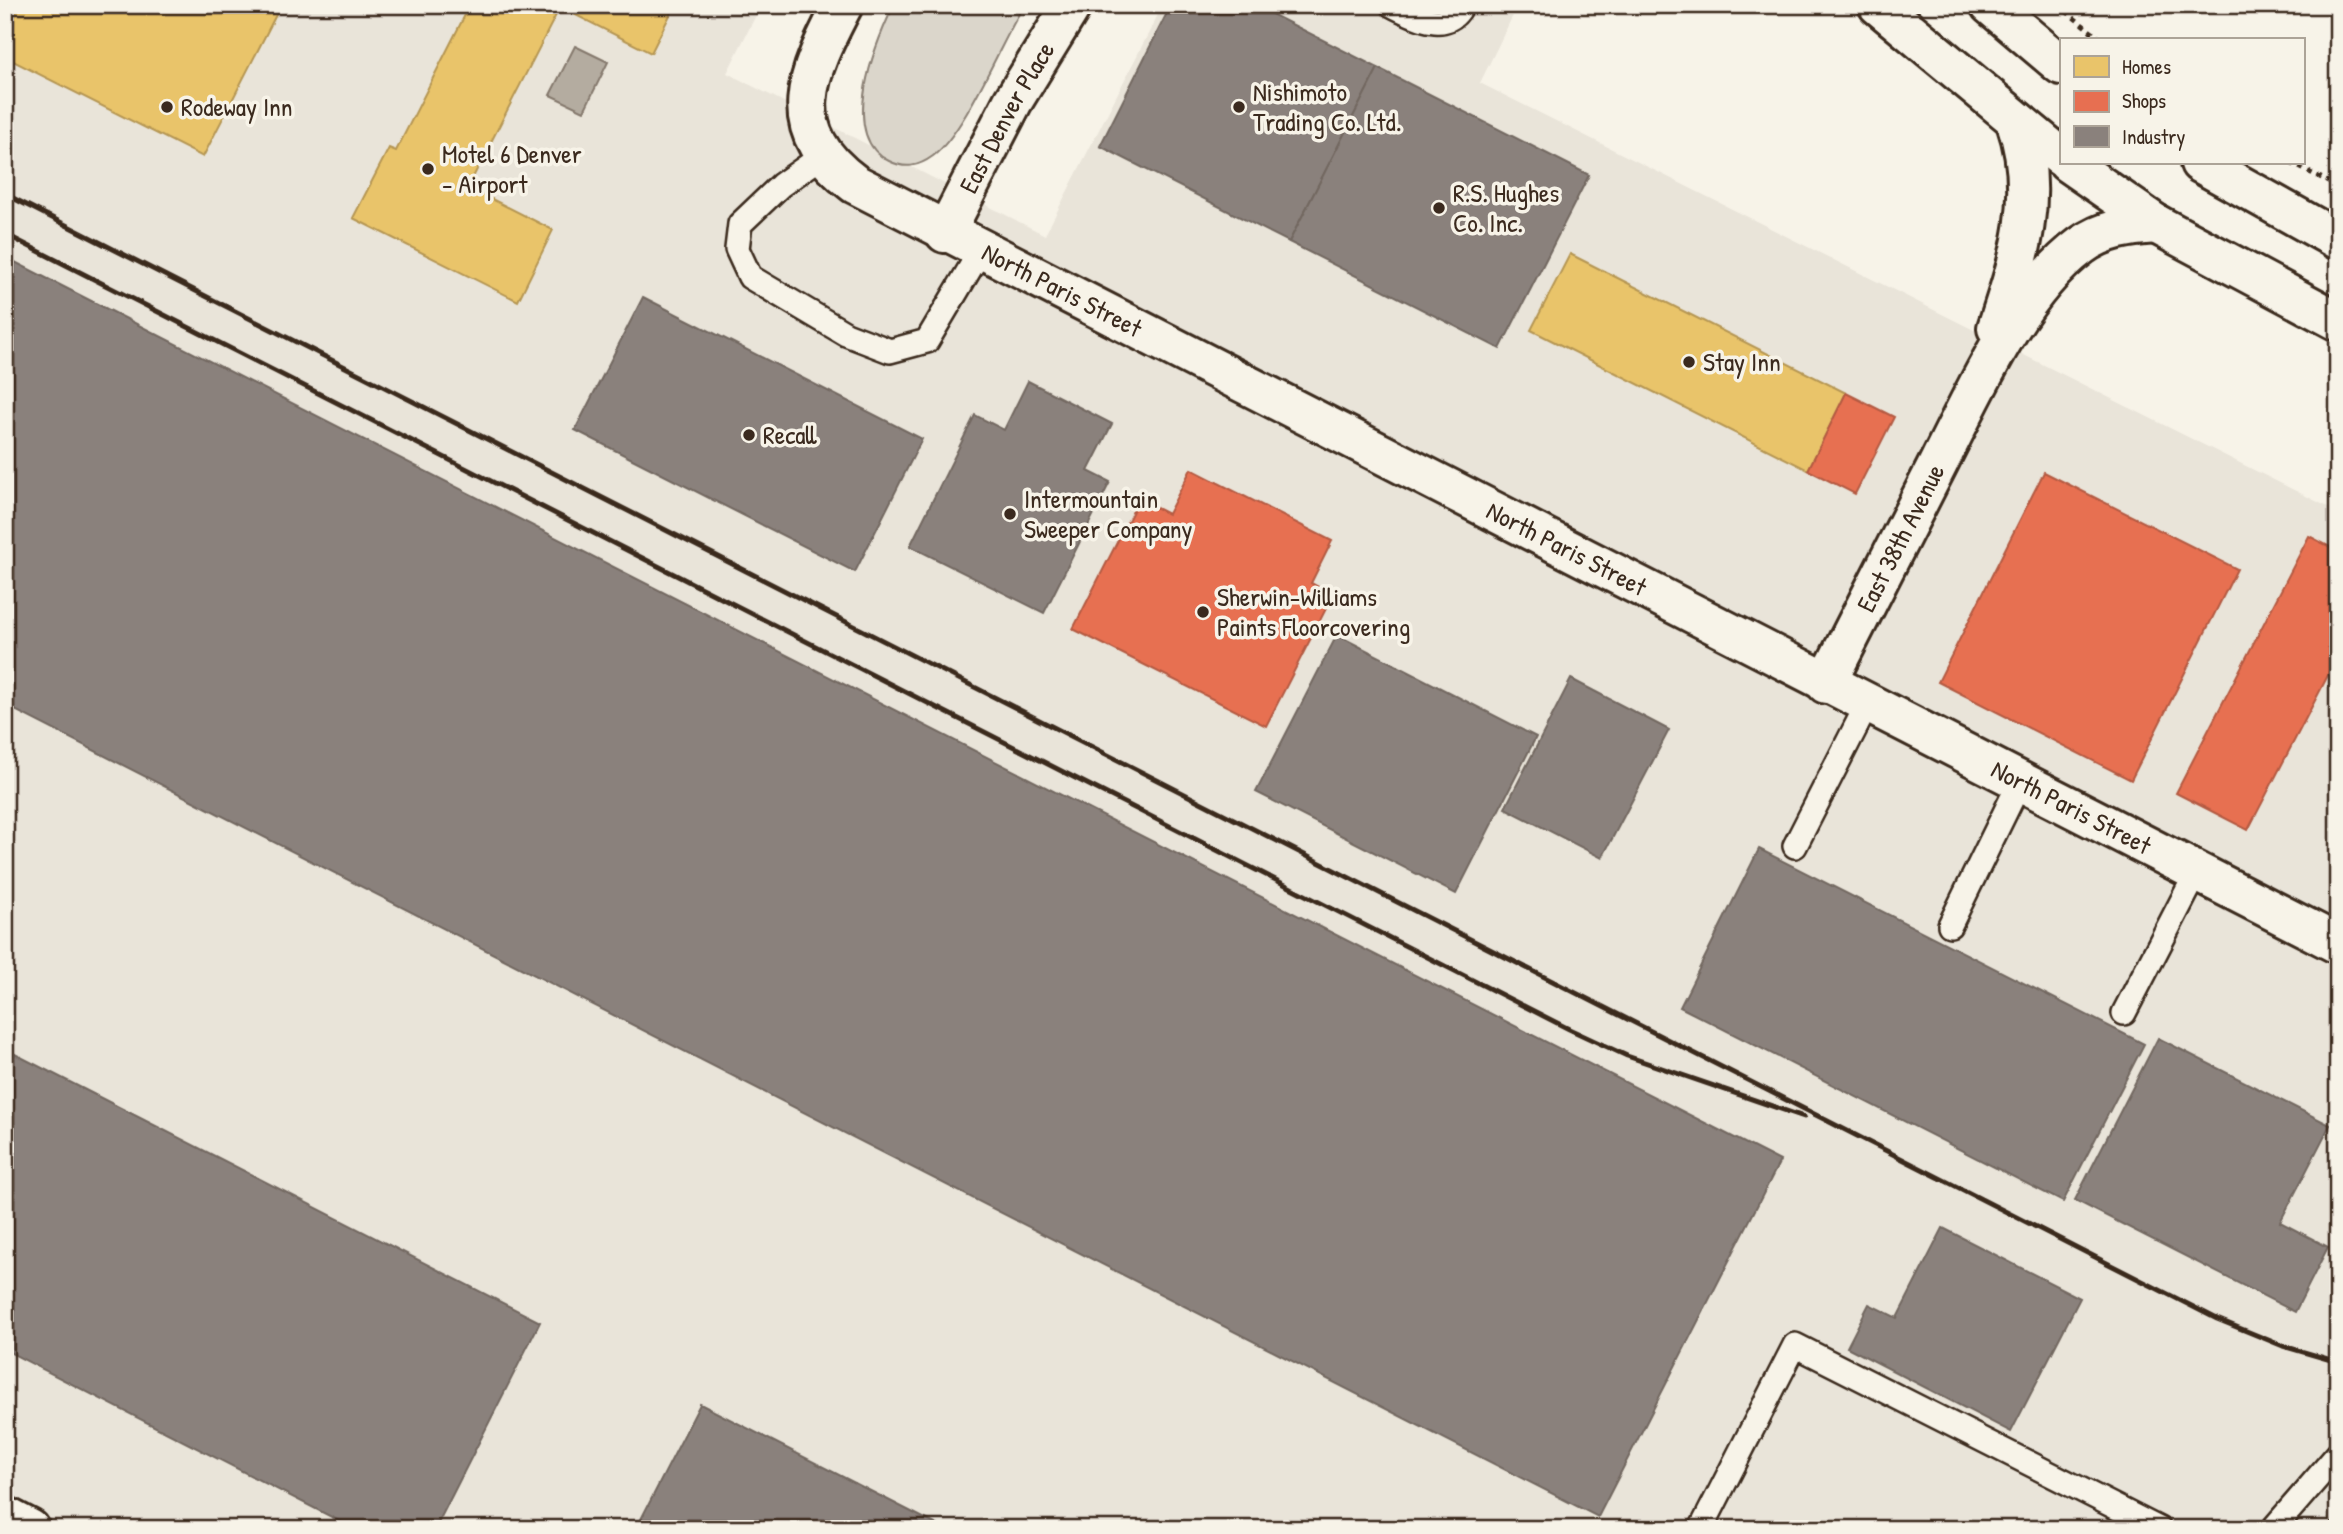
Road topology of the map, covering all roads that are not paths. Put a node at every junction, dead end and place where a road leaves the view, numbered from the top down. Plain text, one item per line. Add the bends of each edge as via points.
1 (843, 5) edge
2 (1072, 5) edge
3 (1392, 5) edge
4 (1462, 5) edge
5 (1878, 5) edge
6 (1990, 5) edge
7 (2060, 64) edge
8 (2016, 122) junction
9 (817, 145) junction
10 (2060, 156) edge
11 (2069, 164) edge
12 (2202, 164) edge
13 (2156, 223) junction
14 (946, 233) junction
15 (2338, 240) edge
16 (981, 250) junction
17 (2338, 321) edge
18 (1976, 390) junction
19 (1826, 684) junction
20 (1867, 705) junction
21 (2020, 782) junction
22 (1795, 846) dead end
23 (2197, 872) junction
24 (1950, 925) dead end
25 (2338, 943) edge
26 (2124, 1013) dead end
27 (2338, 1454) edge
28 (5, 1516) edge
29 (30, 1529) edge
30 (1701, 1529) edge
31 (2159, 1529) edge
32 (2273, 1529) edge

1 - 9 street via 810,74 807,93
2 - 14 street, East Denver Place via 1019,89
3 - 4 lane via 1439,22 1452,19
5 - 8 street
6 - 7 street
8 - 10 street
8 - 18 street, East 38th Avenue via 2028,163 2023,236
9 - 14 street, North Paris Street via 855,184
9 - 16 lane via 740,224 737,249 750,277 846,334 890,351 927,341
11 - 13 street
12 - 15 street
13 - 17 street
13 - 18 street, East 38th Avenue via 2115,229 2082,245 2035,294
14 - 16 street, North Paris Street
16 - 19 street, North Paris Street
18 - 19 street, East 38th Avenue
19 - 20 street, North Paris Street
20 - 21 street, North Paris Street
20 - 22 lane
21 - 23 street, North Paris Street
21 - 24 lane
23 - 25 street, North Paris Street
23 - 26 lane
27 - 32 lane
28 - 29 street
30 - 31 lane via 1795,1345

